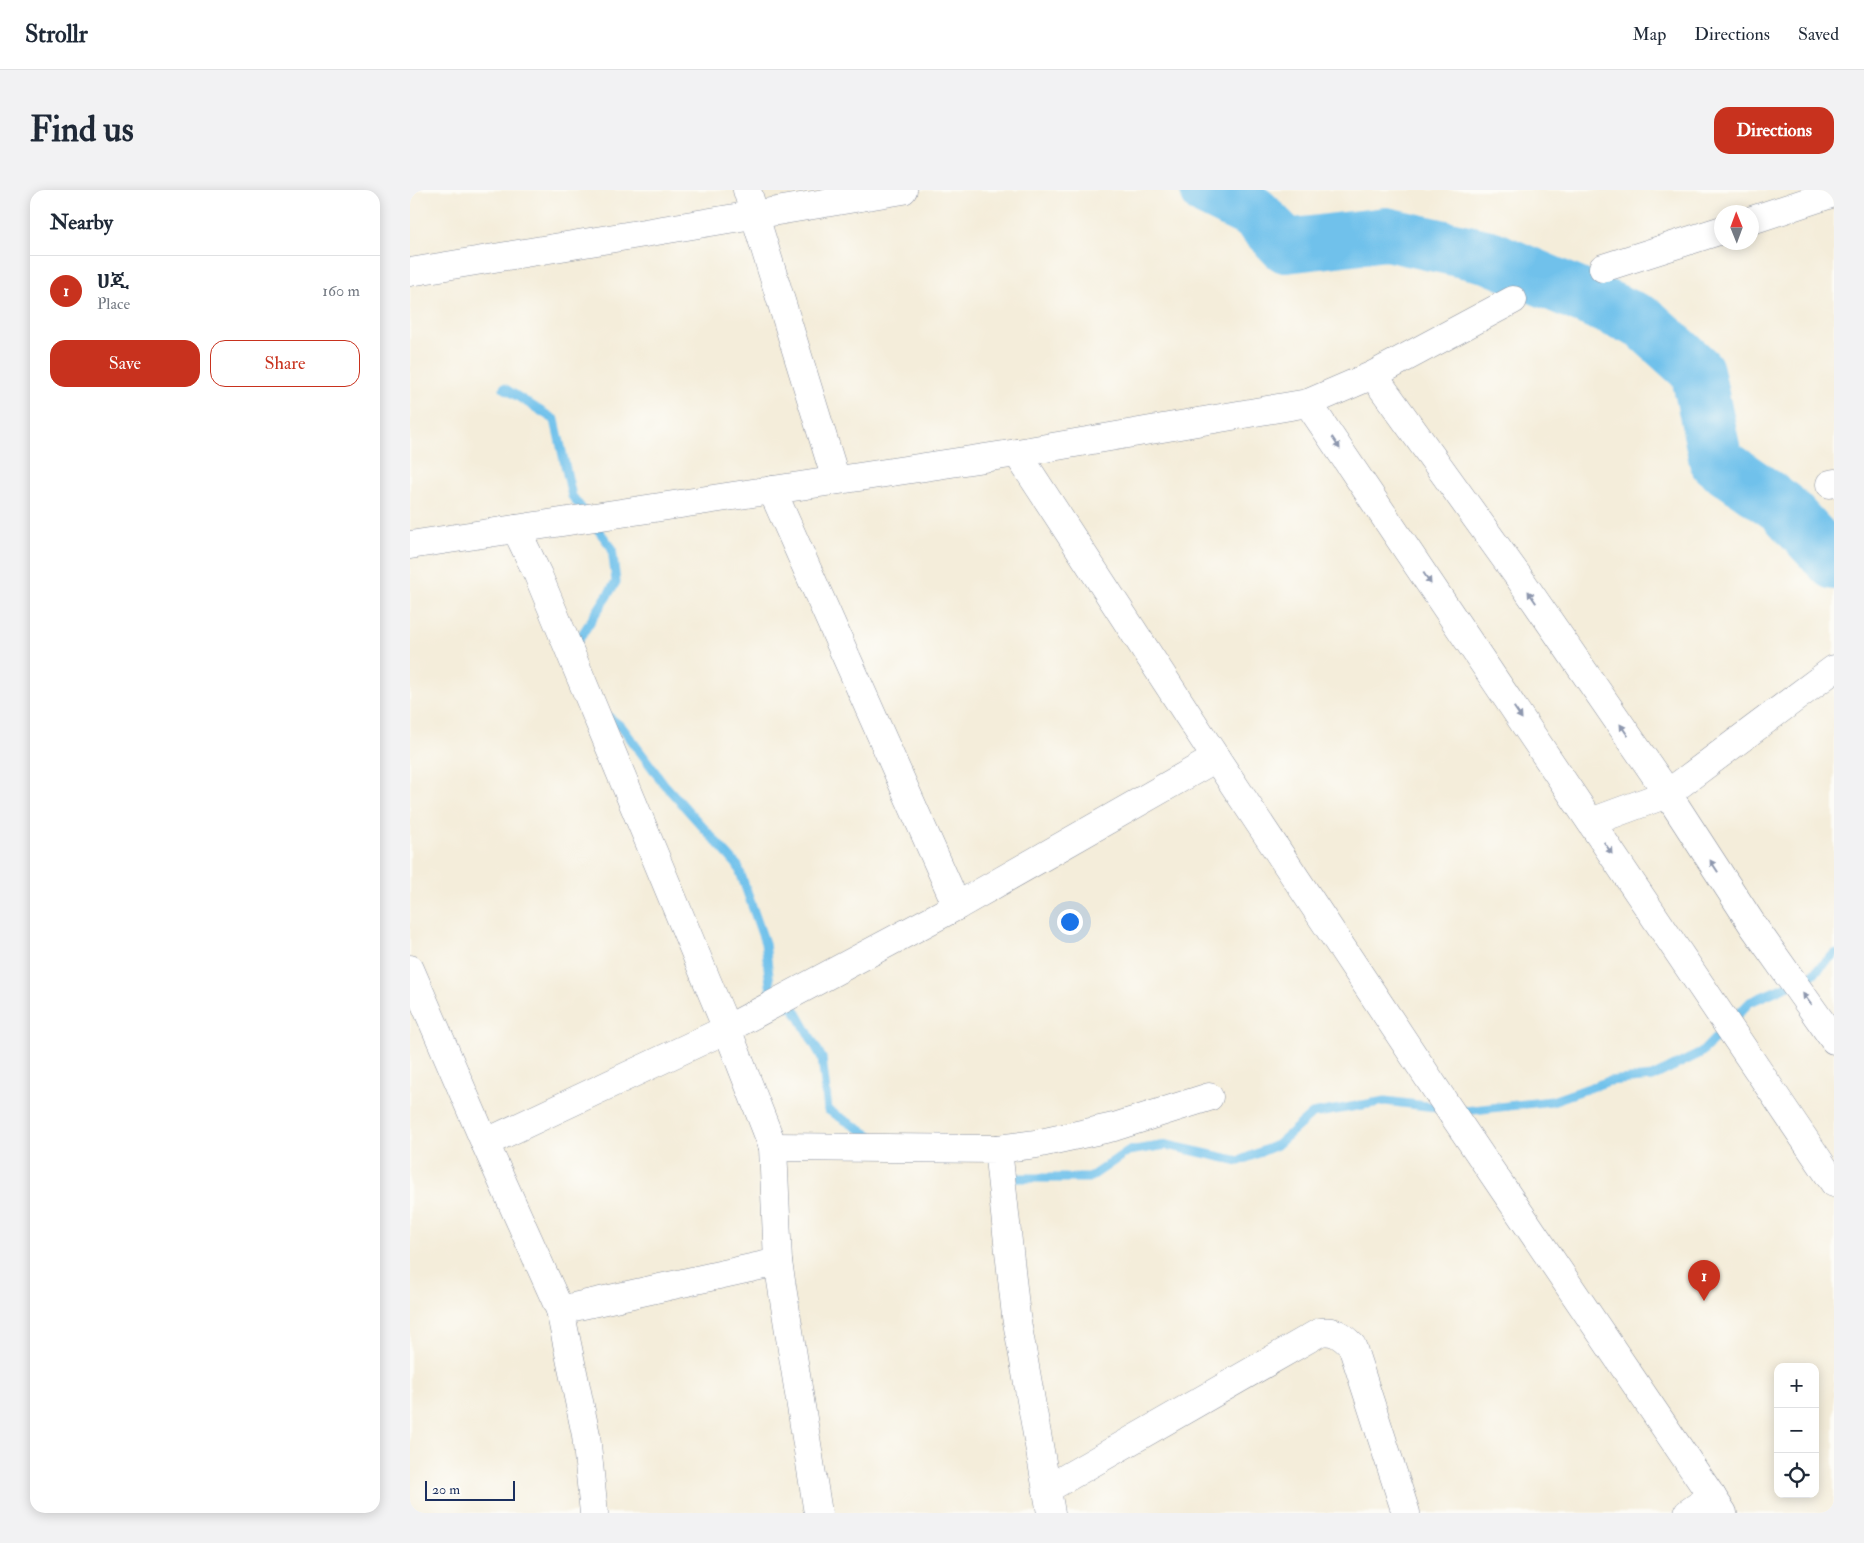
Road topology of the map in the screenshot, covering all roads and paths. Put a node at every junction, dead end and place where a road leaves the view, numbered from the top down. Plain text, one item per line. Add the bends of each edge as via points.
1 (903, 190) edge
2 (1834, 193) edge
3 (751, 202) edge
4 (1759, 218) edge
5 (1714, 233) edge
6 (1603, 268) dead end
7 (410, 272) edge
8 (1513, 300) dead end
9 (1373, 376) junction
10 (1308, 403) junction
11 (1017, 453) junction
12 (836, 480) junction
13 (772, 490) junction
14 (516, 529) junction
15 (410, 545) edge
16 (1834, 669) edge
17 (1216, 758) junction
18 (1668, 794) junction
19 (1591, 822) junction
20 (957, 906) junction
21 (410, 969) edge
22 (1830, 1025) edge
23 (727, 1029) junction
24 (1209, 1097) dead end
25 (485, 1143) junction
26 (773, 1148) junction
27 (998, 1149) junction
28 (1834, 1183) edge
29 (778, 1262) junction
30 (560, 1310) junction
31 (1049, 1501) edge
32 (1718, 1505) edge
33 (594, 1513) edge
34 (818, 1513) edge
35 (1406, 1513) edge
36 (1688, 1513) edge

1 - 3 street
2 - 4 street
3 - 7 street
3 - 12 street
5 - 6 street
8 - 9 street
9 - 10 street
18 -> 9 street via 1520,578
10 - 11 street
10 -> 19 street
11 - 12 street
11 - 17 street
12 - 13 street
13 - 14 street
13 - 20 street
14 - 15 street
14 - 23 street via 542,584
16 - 18 street
17 - 20 street
17 - 32 street
18 - 19 street
22 -> 18 street via 1754,927
19 -> 28 street
20 - 23 street
21 - 25 street
23 - 25 street
23 - 26 street
24 - 27 street via 1114,1128
25 - 30 street
26 - 27 street
26 - 29 street
27 - 31 street via 1016,1316
29 - 30 street
29 - 34 street
30 - 33 street via 586,1435
31 - 35 street via 1320,1332 1330,1331 1340,1334 1352,1346
32 - 36 street

